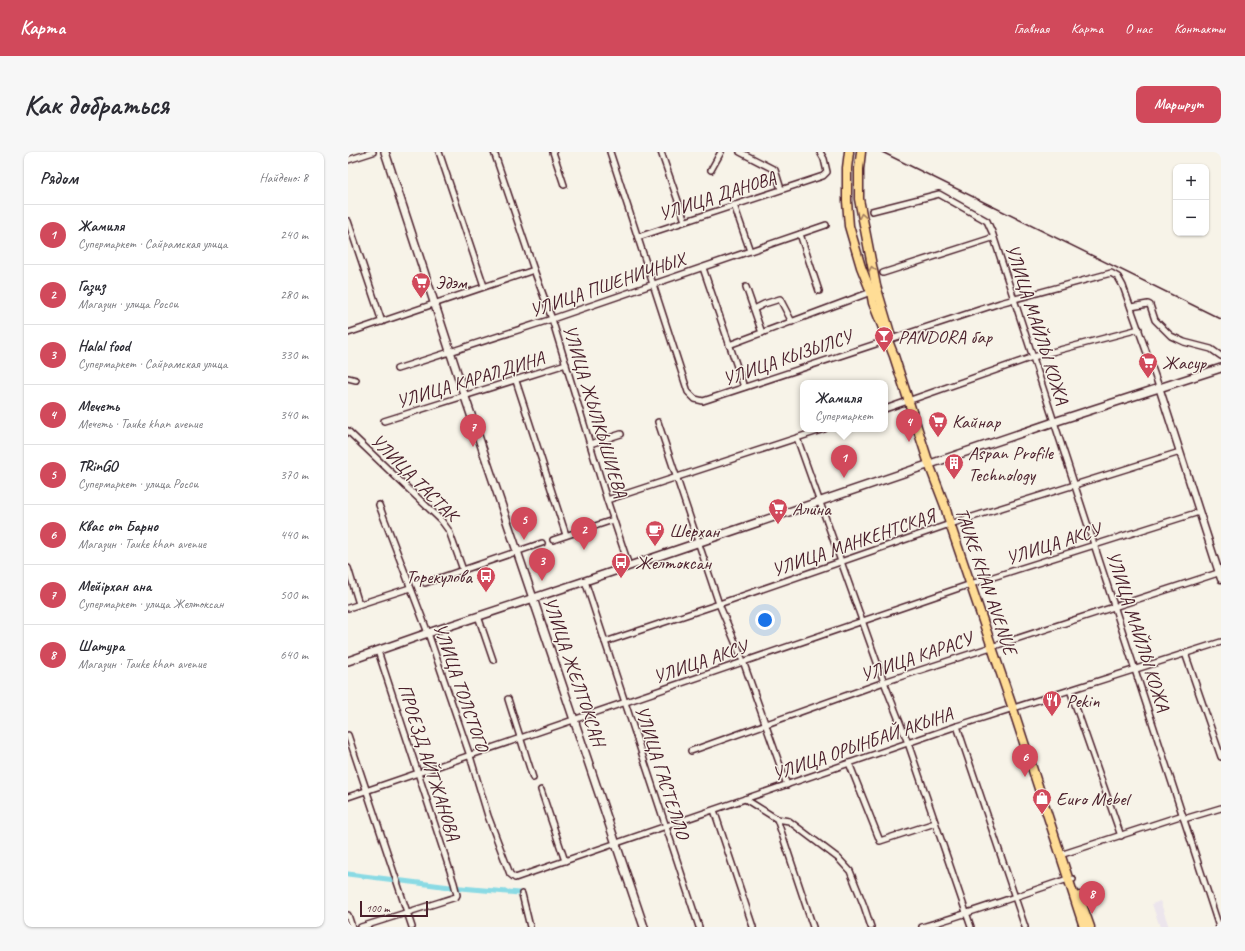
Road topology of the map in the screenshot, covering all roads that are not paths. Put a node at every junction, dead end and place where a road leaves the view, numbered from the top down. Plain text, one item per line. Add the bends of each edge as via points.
1 (373, 152) edge
2 (385, 152) edge
3 (439, 152) edge
4 (494, 152) edge
5 (553, 152) edge
6 (610, 152) edge
7 (661, 152) edge
8 (722, 152) edge
9 (740, 152) edge
10 (820, 152) edge
11 (849, 152) edge
12 (860, 152) edge
13 (348, 160) edge
14 (711, 170) dead end
15 (564, 185) dead end
16 (781, 189) junction
17 (734, 205) junction
18 (872, 211) dead end
19 (348, 220) edge
20 (685, 221) junction
21 (826, 224) dead end
22 (800, 234) junction
23 (638, 237) junction
24 (992, 238) dead end
25 (750, 251) junction
26 (703, 268) junction
27 (534, 270) junction
28 (883, 273) dead end
29 (653, 284) junction
30 (484, 286) junction
31 (746, 287) dead end
32 (819, 291) dead end
33 (871, 292) junction
34 (1014, 299) junction
35 (434, 303) junction
36 (1131, 307) junction
37 (754, 309) junction
38 (552, 319) junction
39 (382, 322) junction
40 (792, 322) junction
41 (1139, 329) junction
42 (348, 333) edge
43 (762, 333) junction
44 (889, 337) junction
45 (730, 344) junction
46 (450, 351) junction
47 (1221, 356) edge
48 (1033, 357) junction
49 (566, 364) junction
50 (397, 368) dead end
51 (1221, 368) edge
52 (348, 378) edge
53 (356, 380) dead end
54 (516, 381) junction
55 (1159, 387) junction
56 (744, 388) junction
57 (465, 397) junction
58 (911, 401) junction
59 (888, 408) edge
60 (384, 422) dead end
61 (658, 422) dead end
62 (1054, 422) junction
63 (348, 431) edge
64 (815, 432) edge
65 (621, 434) dead end
66 (797, 438) junction
67 (590, 444) junction
68 (1180, 452) junction
69 (932, 464) junction
70 (676, 479) junction
71 (1075, 484) junction
72 (607, 500) junction
73 (820, 502) junction
74 (379, 505) dead end
75 (1200, 512) junction
76 (613, 520) junction
77 (952, 524) junction
78 (566, 535) junction
79 (553, 540) dead end
80 (698, 543) junction
81 (542, 544) dead end
82 (1095, 545) junction
83 (517, 552) junction
84 (841, 561) junction
85 (629, 566) junction
86 (348, 568) edge
87 (463, 570) junction
88 (1220, 572) edge
89 (1221, 579) edge
90 (585, 581) junction
91 (425, 583) dead end
92 (973, 584) junction
93 (410, 588) junction
94 (533, 598) junction
95 (359, 604) junction
96 (719, 604) junction
97 (1115, 606) junction
98 (348, 608) edge
99 (478, 616) junction
100 (863, 621) junction
101 (428, 633) junction
102 (605, 642) junction
103 (1221, 642) edge
104 (994, 645) junction
105 (378, 651) junction
106 (1185, 653) junction
107 (493, 660) dead end
108 (348, 661) edge
109 (743, 661) junction
110 (1136, 669) junction
111 (884, 682) junction
112 (1070, 690) junction
113 (508, 699) dead end
114 (625, 703) junction
115 (1015, 708) junction
116 (575, 721) junction
117 (766, 723) junction
118 (957, 726) junction
119 (348, 735) edge
120 (521, 739) junction
121 (908, 743) junction
122 (691, 750) dead end
123 (470, 756) junction
124 (1221, 757) edge
125 (849, 763) junction
126 (418, 773) junction
127 (533, 778) dead end
128 (787, 784) junction
129 (541, 790) dead end
130 (367, 791) junction
131 (348, 797) edge
132 (745, 799) junction
133 (1221, 808) edge
134 (714, 810) junction
135 (1184, 817) junction
136 (777, 819) junction
137 (935, 823) junction
138 (665, 826) junction
139 (1121, 836) junction
140 (616, 844) junction
141 (1063, 854) junction
142 (565, 861) junction
143 (516, 878) joint
144 (1071, 879) junction
145 (522, 894) dead end
146 (1014, 897) junction
147 (407, 913) junction
148 (966, 914) junction
149 (348, 915) edge
150 (352, 927) edge
151 (361, 927) edge
152 (412, 927) edge
153 (530, 927) edge
154 (644, 927) edge
155 (699, 927) edge
156 (753, 927) edge
157 (813, 927) edge
158 (871, 927) edge
159 (922, 927) edge
160 (971, 927) edge
161 (1025, 927) edge
162 (1084, 927) edge
163 (1090, 927) edge
164 (1219, 927) edge

1 - 13 street
2 - 35 main road, УЛИЦА ЖЕЛТОКСАН
3 - 30 street
4 - 27 street, УЛИЦА ЖЫЛКЫШИЕВА
5 - 15 street
6 - 23 street
7 - 20 street
8 - 14 street
9 - 16 street via 775,170
10 - 16 street, УЛИЦА ДАНОВА via 827,172 823,176
11 - 33 main road, TAUKE KHAN AVENUE via 849,226
44 -> 12 main road, TAUKE KHAN AVENUE via 859,200
16 - 17 street, УЛИЦА ДАНОВА
17 - 20 street, УЛИЦА ДАНОВА
17 - 25 street
18 - 34 street, УЛИЦА МАЙЛЫ КОЖА via 939,194 987,221
19 - 39 street
20 - 23 street, УЛИЦА ДАНОВА
21 - 22 street, УЛИЦА ПШЕНИЧНЫХ
22 - 25 street, УЛИЦА ПШЕНИЧНЫХ
22 - 32 street
23 - 29 street
24 - 28 street
25 - 26 street, УЛИЦА ПШЕНИЧНЫХ
26 - 29 street, УЛИЦА ПШЕНИЧНЫХ
26 - 45 street
27 - 30 street
27 - 38 street, УЛИЦА ЖЫЛКЫШИЕВА
29 - 38 street, УЛИЦА ПШЕНИЧНЫХ
29 - 56 street, УЛИЦА КЫЗЫЛСУ via 688,392 694,399 703,401
30 - 35 street
31 - 37 street
33 - 40 street
33 - 44 main road, TAUKE KHAN AVENUE via 873,303
34 - 36 street, УЛИЦА КЫЗЫЛСУ via 1111,273 1118,277
34 - 44 street, УЛИЦА КЫЗЫЛСУ
34 - 48 street, УЛИЦА МАЙЛЫ КОЖА
35 - 39 street
35 - 46 main road, УЛИЦА ЖЕЛТОКСАН
36 - 41 street
36 - 47 street via 1150,305 1155,320 1171,336 1211,349
37 - 40 street via 780,298
37 - 43 street
38 - 46 street, УЛИЦА ПШЕНИЧНЫХ
38 - 49 street, УЛИЦА ЖЫЛКЫШИЕВА
39 - 42 street
40 - 43 street
41 - 48 street
41 - 55 street
43 - 45 street
44 - 56 street, УЛИЦА КЫЗЫЛСУ
44 - 58 main road, TAUKE KHAN AVENUE
45 - 56 street
46 - 50 street, УЛИЦА ПШЕНИЧНЫХ
46 - 57 main road, УЛИЦА ЖЕЛТОКСАН
48 - 58 street
48 - 62 street, УЛИЦА МАЙЛЫ КОЖА
49 - 54 street, УЛИЦА КАРАЛДИНА
49 - 67 street, УЛИЦА ЖЫЛКЫШИЕВА
51 - 55 main road
52 - 53 street
54 - 57 street, УЛИЦА КАРАЛДИНА
54 - 78 street
55 - 62 main road
55 - 68 street
57 - 60 street, УЛИЦА КАРАЛДИНА
57 - 83 main road, УЛИЦА ЖЕЛТОКСАН
58 - 59 street
58 - 69 main road, TAUKE KHAN AVENUE
61 - 70 street
62 - 69 main road
62 - 71 street, УЛИЦА МАЙЛЫ КОЖА
63 - 87 street, УЛИЦА ТАСТАК via 441,520 452,537
64 - 66 street
65 - 67 street
66 - 70 street
66 - 73 street
67 - 72 street, УЛИЦА ЖЫЛКЫШИЕВА
68 - 71 street, УЛИЦА МАНКЕНТСКАЯ
68 - 75 street
69 - 73 main road
69 - 77 main road, TAUKE KHAN AVENUE
70 - 72 street
70 - 80 street
71 - 77 street, УЛИЦА МАНКЕНТСКАЯ
71 - 82 street, УЛИЦА МАЙЛЫ КОЖА
72 - 76 street, УЛИЦА ЖЫЛКЫШИЕВА
73 - 80 main road
73 - 84 street
74 - 93 street, УЛИЦА ТОЛСТОГО
75 - 82 street, УЛИЦА АКСУ
75 - 88 street
76 - 78 street
76 - 85 street, УЛИЦА ЖЫЛКЫШИЕВА
77 - 84 street, УЛИЦА МАНКЕНТСКАЯ
77 - 92 main road, TAUKE KHAN AVENUE
78 - 79 street
80 - 85 main road
80 - 96 street
81 - 83 street
82 - 92 street, УЛИЦА АКСУ
82 - 97 street, УЛИЦА МАЙЛЫ КОЖА
83 - 87 street
83 - 94 main road, УЛИЦА ЖЕЛТОКСАН
84 - 96 street, УЛИЦА МАНКЕНТСКАЯ
84 - 100 street
85 - 90 main road
86 - 95 street
87 - 91 street
88 - 89 street
88 - 97 street, УЛИЦА КАРАСУ
90 - 94 main road
90 - 102 street, УЛИЦА ГАСТЕЛЛО
92 - 100 street, УЛИЦА АКСУ
92 - 104 main road, TAUKE KHAN AVENUE
93 - 95 street
93 - 101 street, УЛИЦА ТОЛСТОГО
94 - 99 main road
94 - 116 main road, УЛИЦА ЖЕЛТОКСАН
95 - 98 street
96 - 102 street, УЛИЦА МАНКЕНТСКАЯ
96 - 109 street
97 - 104 street, УЛИЦА КАРАСУ
97 - 110 street, УЛИЦА МАЙЛЫ КОЖА
99 - 101 main road
99 - 107 street
100 - 109 street, УЛИЦА АКСУ
100 - 111 street
101 - 105 main road
101 - 123 street, УЛИЦА ТОЛСТОГО
102 - 114 street, УЛИЦА ГАСТЕЛЛО
103 - 106 street, УЛИЦА ОРЫНБАЙ АКЫНА
104 - 111 street, УЛИЦА КАРАСУ
104 - 115 main road, TAUKE KHAN AVENUE
105 - 108 main road
105 - 126 street, ПРОЕЗД АЙТЖАНОВА
106 - 110 street, УЛИЦА ОРЫНБАЙ АКЫНА
106 - 124 street
109 - 114 street, УЛИЦА АКСУ
109 - 117 street
110 - 112 street, УЛИЦА ОРЫНБАЙ АКЫНА
110 - 135 street, УЛИЦА МАЙЛЫ КОЖА
111 - 117 street, УЛИЦА КАРАСУ
111 - 121 street
112 - 115 street, УЛИЦА ОРЫНБАЙ АКЫНА
112 - 139 street
113 - 120 street
114 - 116 street, УЛИЦА АКСУ
114 - 138 street, УЛИЦА ГАСТЕЛЛО
115 - 118 street, УЛИЦА ОРЫНБАЙ АКЫНА
115 - 141 main road, TAUKE KHAN AVENUE
116 - 120 street, УЛИЦА АКСУ
116 - 140 main road, УЛИЦА ЖЕЛТОКСАН
117 - 122 street, УЛИЦА КАРАСУ
117 - 128 street
118 - 121 street, УЛИЦА ОРЫНБАЙ АКЫНА
118 - 146 street
119 - 130 street
120 - 123 street, УЛИЦА АКСУ
120 - 127 street
121 - 125 street, УЛИЦА ОРЫНБАЙ АКЫНА
121 - 137 street
123 - 126 street, УЛИЦА АКСУ
123 - 143 street, УЛИЦА ТОЛСТОГО via 488,816 510,874
125 - 128 street, УЛИЦА ОРЫНБАЙ АКЫНА
125 - 137 street via 880,841
126 - 130 street, УЛИЦА АКСУ
126 - 147 street, ПРОЕЗД АЙТЖАНОВА via 457,893 456,897
128 - 132 street, УЛИЦА ОРЫНБАЙ АКЫНА
129 - 142 street
130 - 131 street, УЛИЦА АКСУ
130 - 147 street
132 - 134 street, УЛИЦА ОРЫНБАЙ АКЫНА
132 - 136 street
133 - 135 street
134 - 138 street, УЛИЦА ОРЫНБАЙ АКЫНА
134 - 156 street
135 - 139 street
135 - 164 street, УЛИЦА МАЙЛЫ КОЖА
136 - 157 street
136 - 158 street via 789,821 838,858 850,871
137 - 148 street
138 - 140 street, УЛИЦА ОРЫНБАЙ АКЫНА
138 - 155 street, УЛИЦА ГАСТЕЛЛО
139 - 141 street
140 - 142 street, УЛИЦА ОРЫНБАЙ АКЫНА
140 - 154 main road, УЛИЦА ЖЕЛТОКСАН
141 - 144 main road, TAUKE KHAN AVENUE
142 - 143 street, УЛИЦА ОРЫНБАЙ АКЫНА
144 - 146 street
144 - 162 main road, TAUKE KHAN AVENUE
144 - 163 main road, TAUKE KHAN AVENUE
145 - 153 street
146 - 148 street
146 - 161 street
147 - 151 street
147 - 152 street
148 - 159 street
148 - 160 street
149 - 150 street

